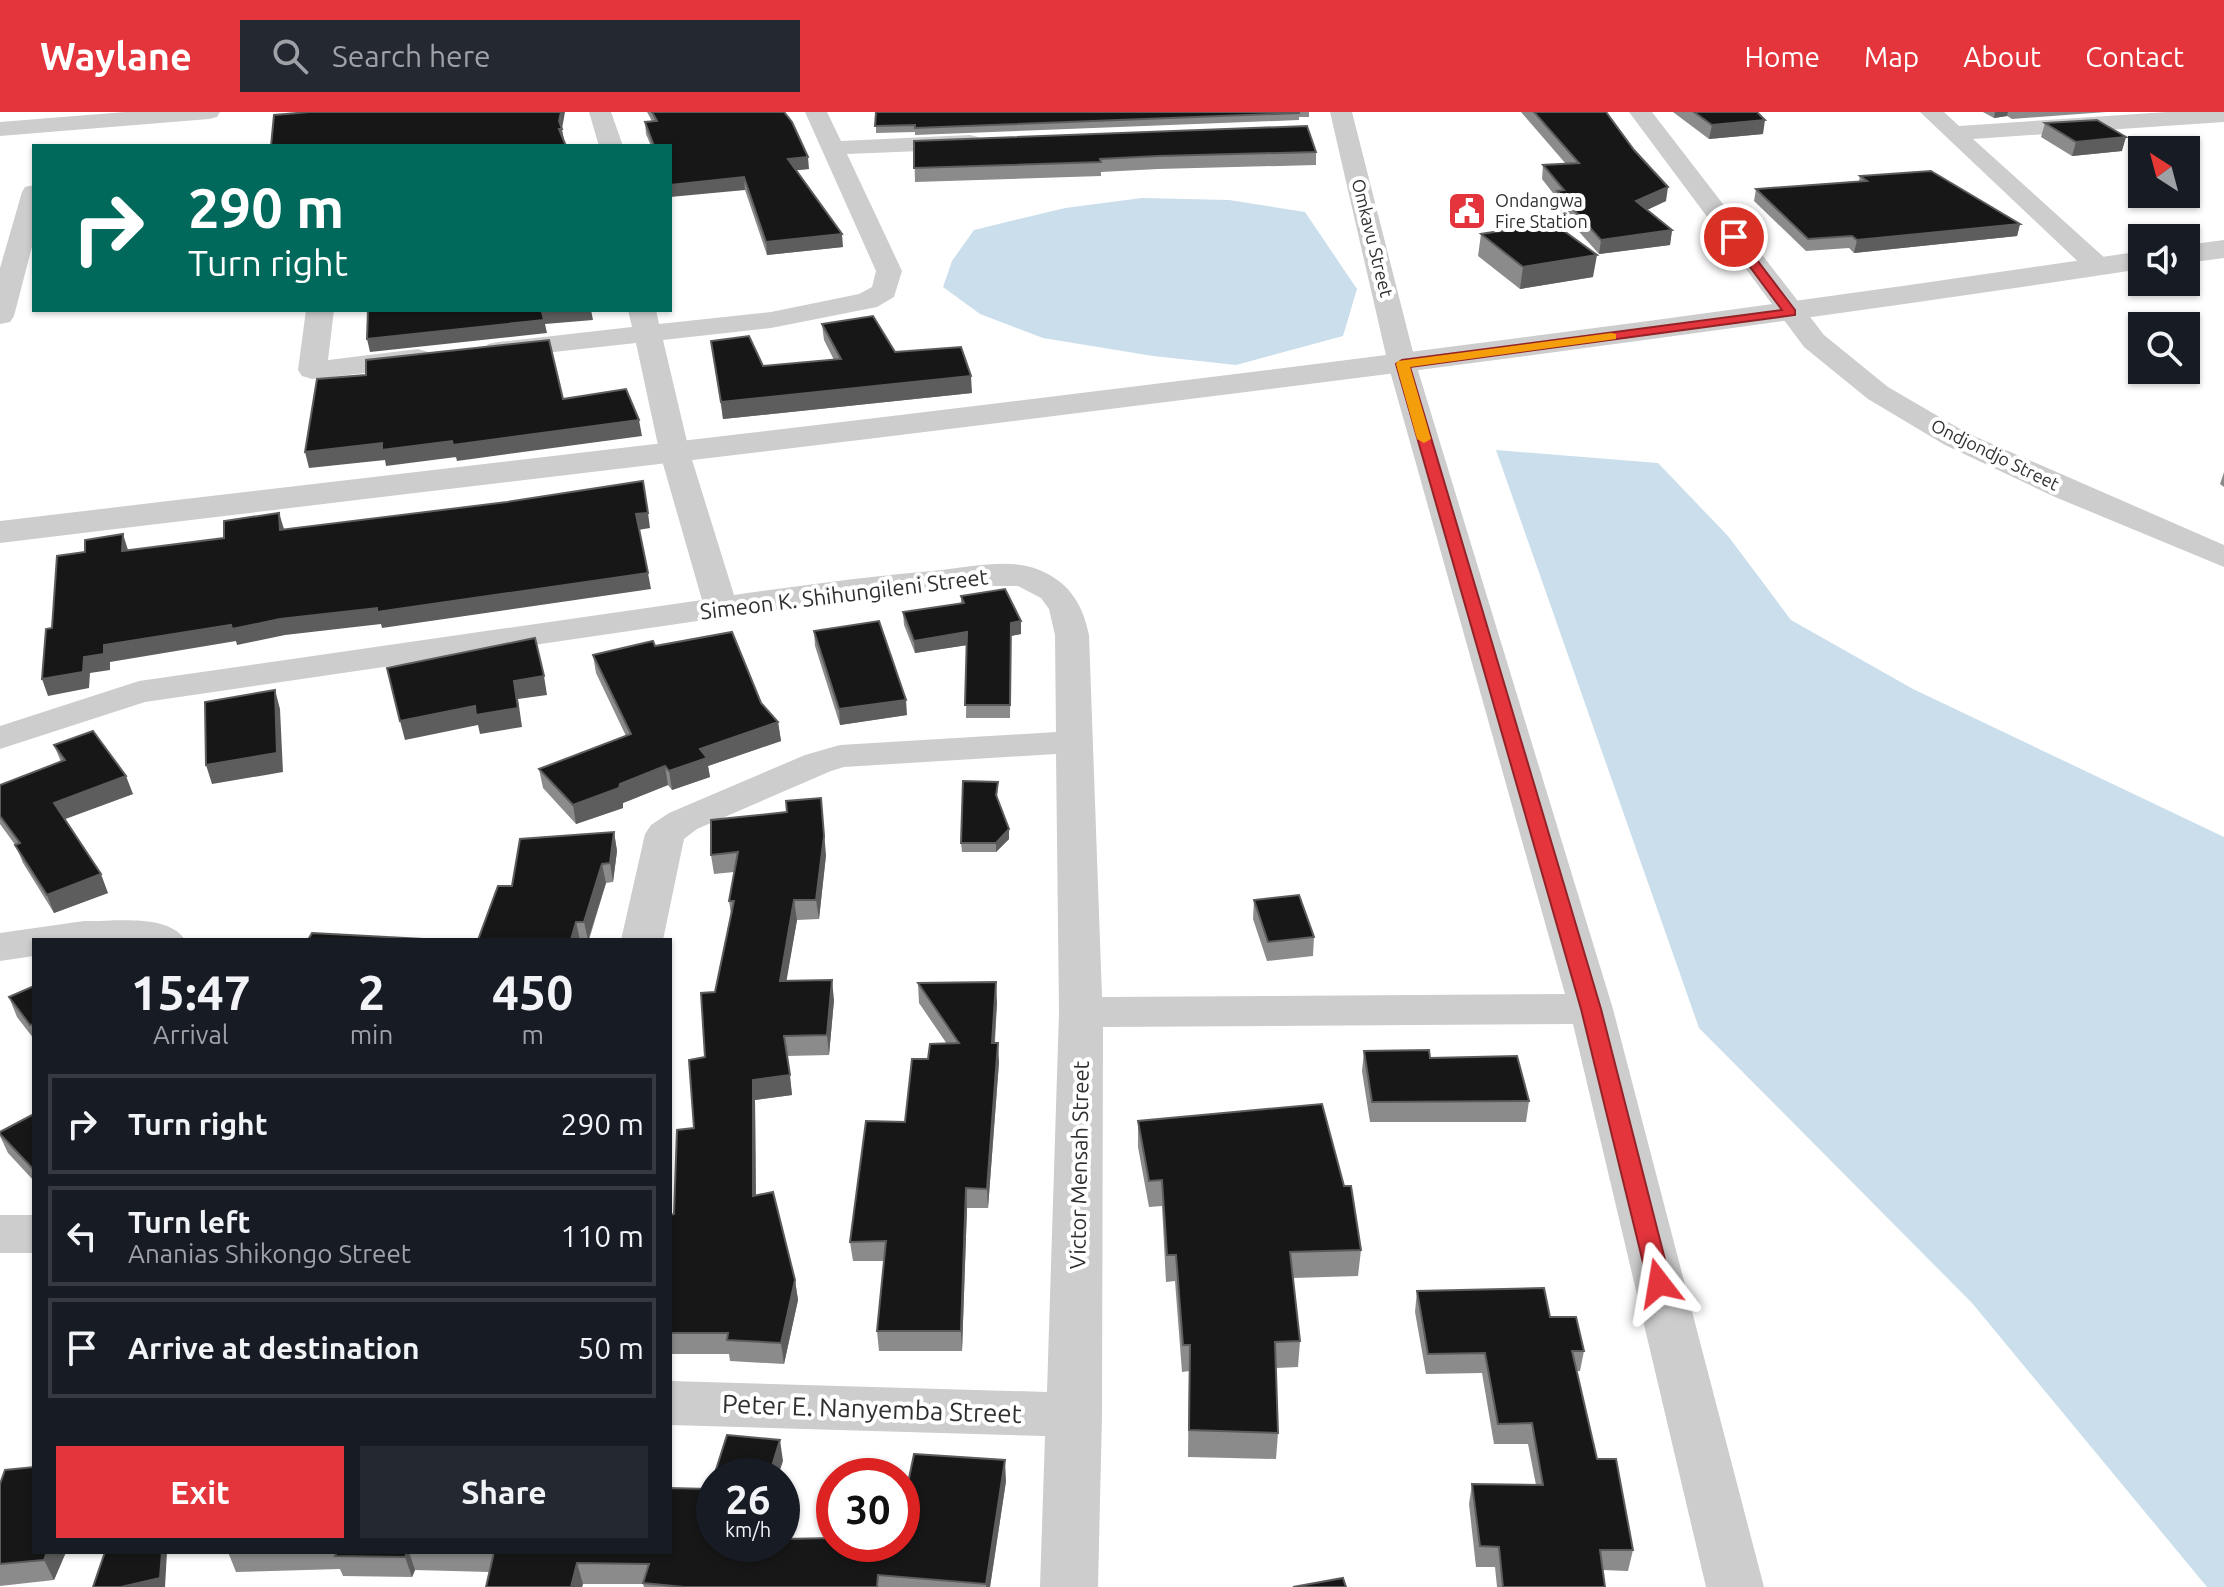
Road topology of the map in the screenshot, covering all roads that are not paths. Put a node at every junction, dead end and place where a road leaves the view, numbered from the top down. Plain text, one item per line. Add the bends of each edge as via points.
1 (209, 112) edge
2 (600, 112) edge
3 (816, 112) edge
4 (1640, 112) edge
5 (1931, 112) edge
6 (2224, 115) edge
7 (1343, 120) edge
8 (0, 129) edge
9 (1314, 129) dead end
10 (1953, 133) junction
11 (52, 135) edge
12 (987, 142) edge
13 (606, 144) edge
14 (831, 148) junction
15 (32, 198) edge
16 (32, 201) edge
17 (0, 204) edge
18 (2224, 249) edge
19 (2200, 252) edge
20 (2128, 262) edge
21 (2098, 266) junction
22 (2, 301) edge
23 (320, 312) edge
24 (1791, 313) junction
25 (644, 322) edge
26 (1402, 364) junction
27 (674, 450) junction
28 (0, 532) edge
29 (2224, 557) edge
30 (721, 608) junction
31 (0, 738) edge
32 (1075, 742) junction
33 (62, 938) edge
34 (159, 938) edge
35 (642, 938) edge
36 (32, 942) edge
37 (0, 947) edge
38 (1591, 1009) junction
39 (1081, 1012) junction
40 (0, 1234) edge
41 (32, 1234) edge
42 (672, 1403) edge
43 (1075, 1415) junction
44 (1069, 1587) edge
45 (1735, 1587) edge

1 - 11 street
2 - 13 street
3 - 14 street
4 - 24 street, Ondjondjo Street
5 - 10 street
6 - 10 street
7 - 9 street
7 - 26 street, Omkavu Street
8 - 11 street
10 - 21 street
12 - 14 street
14 - 25 street via 889,271 885,291 867,301 771,320
15 - 17 street
16 - 22 street
18 - 19 street
20 - 21 street
21 - 24 street
23 - 25 street via 312,370 457,354
24 - 26 street
24 - 29 street, Ondjondjo Street via 1814,341 1878,393 1956,439
25 - 27 street
26 - 27 street
26 - 38 street, Omkavu Street
27 - 28 street
27 - 30 street
30 - 31 street, Simeon K. Shihungileni Street via 139,692
30 - 32 street, Simeon K. Shihungileni Street via 855,588 1024,576 1053,591 1066,608 1072,635
32 - 35 street via 840,756 683,821 665,834
32 - 39 street, Victor Mensah Street
33 - 34 street
36 - 37 street
38 - 39 street
38 - 45 street, Omkavu Street
39 - 43 street, Victor Mensah Street
40 - 41 street
42 - 43 street, Peter E. Nanyemba Street
43 - 44 street, Victor Mensah Street

